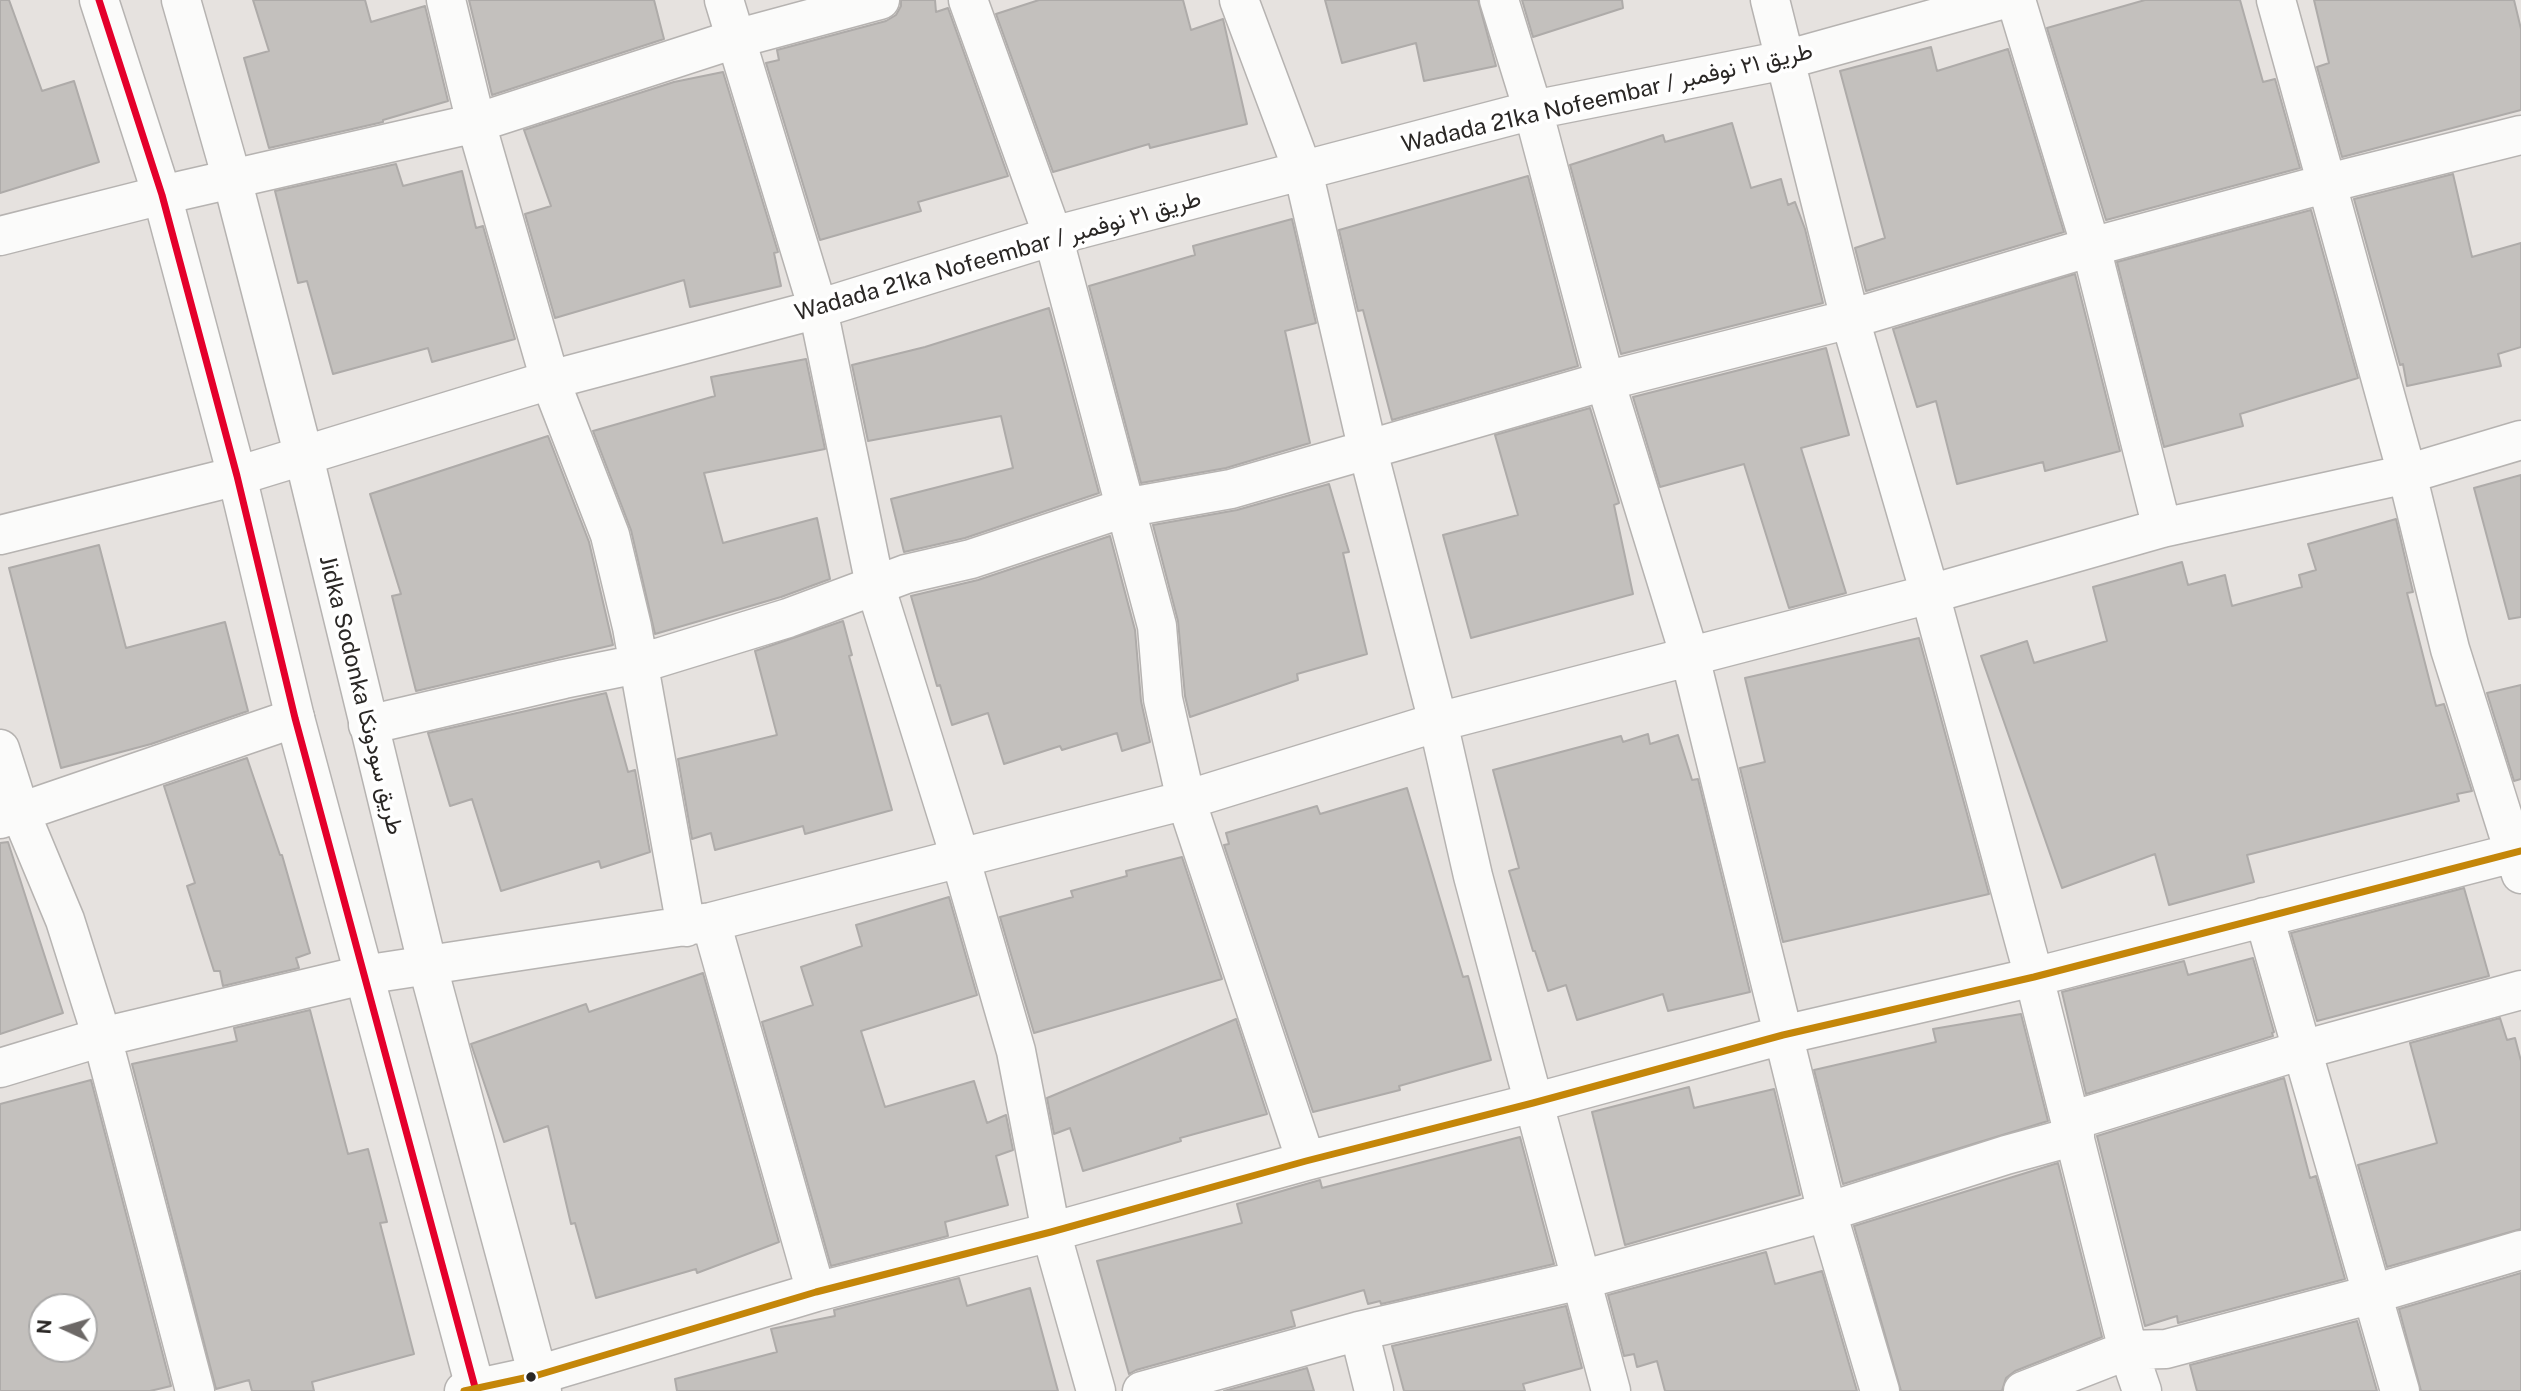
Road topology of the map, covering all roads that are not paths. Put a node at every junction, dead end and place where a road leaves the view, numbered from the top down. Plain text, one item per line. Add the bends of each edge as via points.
1 (99, 0) edge
2 (181, 0) edge
3 (446, 0) edge
4 (724, 0) edge
5 (880, 0) edge
6 (968, 0) edge
7 (1239, 0) edge
8 (1500, 0) edge
9 (1770, 0) edge
10 (2001, 0) edge
11 (2016, 0) edge
12 (2276, 0) edge
13 (735, 39) junction
14 (1785, 60) junction
15 (1533, 110) junction
16 (476, 123) junction
17 (2521, 135) edge
18 (1303, 171) junction
19 (232, 179) junction
20 (2328, 183) junction
21 (162, 195) junction
22 (0, 236) edge
23 (1053, 236) junction
24 (2091, 247) junction
25 (818, 309) junction
26 (1850, 319) junction
27 (550, 380) junction
28 (1605, 381) junction
29 (2521, 440) edge
30 (1368, 451) junction
31 (304, 457) junction
32 (2407, 474) junction
33 (237, 476) junction
34 (1124, 508) junction
35 (2162, 528) junction
36 (0, 535) edge
37 (875, 584) junction
38 (1930, 594) junction
39 (1690, 657) junction
40 (638, 664) junction
41 (295, 718) junction
42 (1438, 722) junction
43 (368, 725) junction
44 (0, 749) edge
45 (1186, 800) junction
46 (10, 816) edge
47 (960, 858) junction
48 (2519, 859) edge
49 (2264, 917) junction
50 (698, 924) junction
51 (428, 967) junction
52 (363, 975) junction
53 (2034, 977) junction
54 (2521, 990) edge
55 (1783, 1035) junction
56 (102, 1037) junction
57 (2302, 1049) junction
58 (0, 1068) edge
59 (1533, 1103) junction
60 (2073, 1129) junction
61 (1306, 1161) junction
62 (1827, 1212) junction
63 (1051, 1232) junction
64 (2521, 1250) edge
65 (1581, 1280) junction
66 (816, 1292) junction
67 (2373, 1294) junction
68 (1359, 1331) junction
69 (2128, 1350) junction
70 (540, 1383) edge
71 (471, 1390) edge
72 (195, 1391) edge
73 (1096, 1391) edge
74 (1142, 1391) edge
75 (1374, 1391) edge
76 (1611, 1391) edge
77 (1880, 1391) edge
78 (2023, 1391) edge
79 (2142, 1391) edge
80 (2400, 1391) edge

1 - 21 street
2 - 19 street, Jidka Sodonka طريق سودونكا
3 - 16 street
4 - 13 street
5 - 13 street
6 - 23 street
7 - 18 street
8 - 15 street
9 - 14 street
10 - 14 street, Wadada 21ka Nofeembar / طريق ٢١ نوفمبر
11 - 24 street
12 - 20 street
13 - 16 street
13 - 25 street
14 - 15 street, Wadada 21ka Nofeembar / طريق ٢١ نوفمبر
14 - 26 street
15 - 18 street, Wadada 21ka Nofeembar / طريق ٢١ نوفمبر
15 - 28 street
16 - 19 street
16 - 27 street
17 - 20 street
18 - 23 street, Wadada 21ka Nofeembar / طريق ٢١ نوفمبر
18 - 30 street
19 - 21 street
19 - 31 street, Jidka Sodonka طريق سودونكا
20 - 24 street
20 - 32 street
21 - 22 street
21 - 33 street
23 - 25 street, Wadada 21ka Nofeembar / طريق ٢١ نوفمبر
23 - 34 street
24 - 26 street
24 - 35 street
25 - 27 street, Wadada 21ka Nofeembar / طريق ٢١ نوفمبر
25 - 37 street
26 - 28 street
26 - 38 street
27 - 31 street, Wadada 21ka Nofeembar / طريق ٢١ نوفمبر
27 - 40 street via 610,535
28 - 30 street
28 - 39 street
29 - 32 street
30 - 34 street via 1231,489
30 - 42 street
31 - 33 street, Wadada 21ka Nofeembar / طريق ٢١ نوفمبر
31 - 43 street, Jidka Sodonka طريق سودونكا
32 - 35 street
32 - 48 street via 2450,649
33 - 36 street, Wadada 21ka Nofeembar / طريق ٢١ نوفمبر
33 - 41 street
34 - 37 street via 971,559
34 - 45 street via 1157,626 1163,699
35 - 38 street
37 - 40 street via 788,618
37 - 47 street
38 - 39 street
38 - 53 street
39 - 42 street
39 - 55 street
40 - 43 street
40 - 50 street
41 - 46 street
41 - 52 street
42 - 45 street
42 - 59 street
43 - 51 street, Jidka Sodonka طريق سودونكا
44 - 46 street
45 - 47 street
45 - 61 street
46 - 56 street via 65,920
47 - 50 street
47 - 63 street via 1016,1051
48 - 49 street
49 - 53 street
49 - 57 street
50 - 51 street
50 - 66 street
51 - 52 street
51 - 70 street, Jidka Sodonka طريق سودونكا
52 - 56 street
52 - 71 street
53 - 55 street
53 - 60 street
54 - 57 street
55 - 59 street
55 - 62 street
56 - 58 street
56 - 72 street
57 - 60 street
57 - 67 street
59 - 61 street
59 - 65 street
60 - 62 street
60 - 69 street
61 - 63 street
62 - 65 street
62 - 77 street
63 - 66 street
63 - 73 street
64 - 67 street
65 - 68 street
65 - 76 street
66 - 70 street
67 - 69 street via 2166,1349
67 - 80 street
68 - 74 street
68 - 75 street
69 - 78 street
69 - 79 street
70 - 71 street

